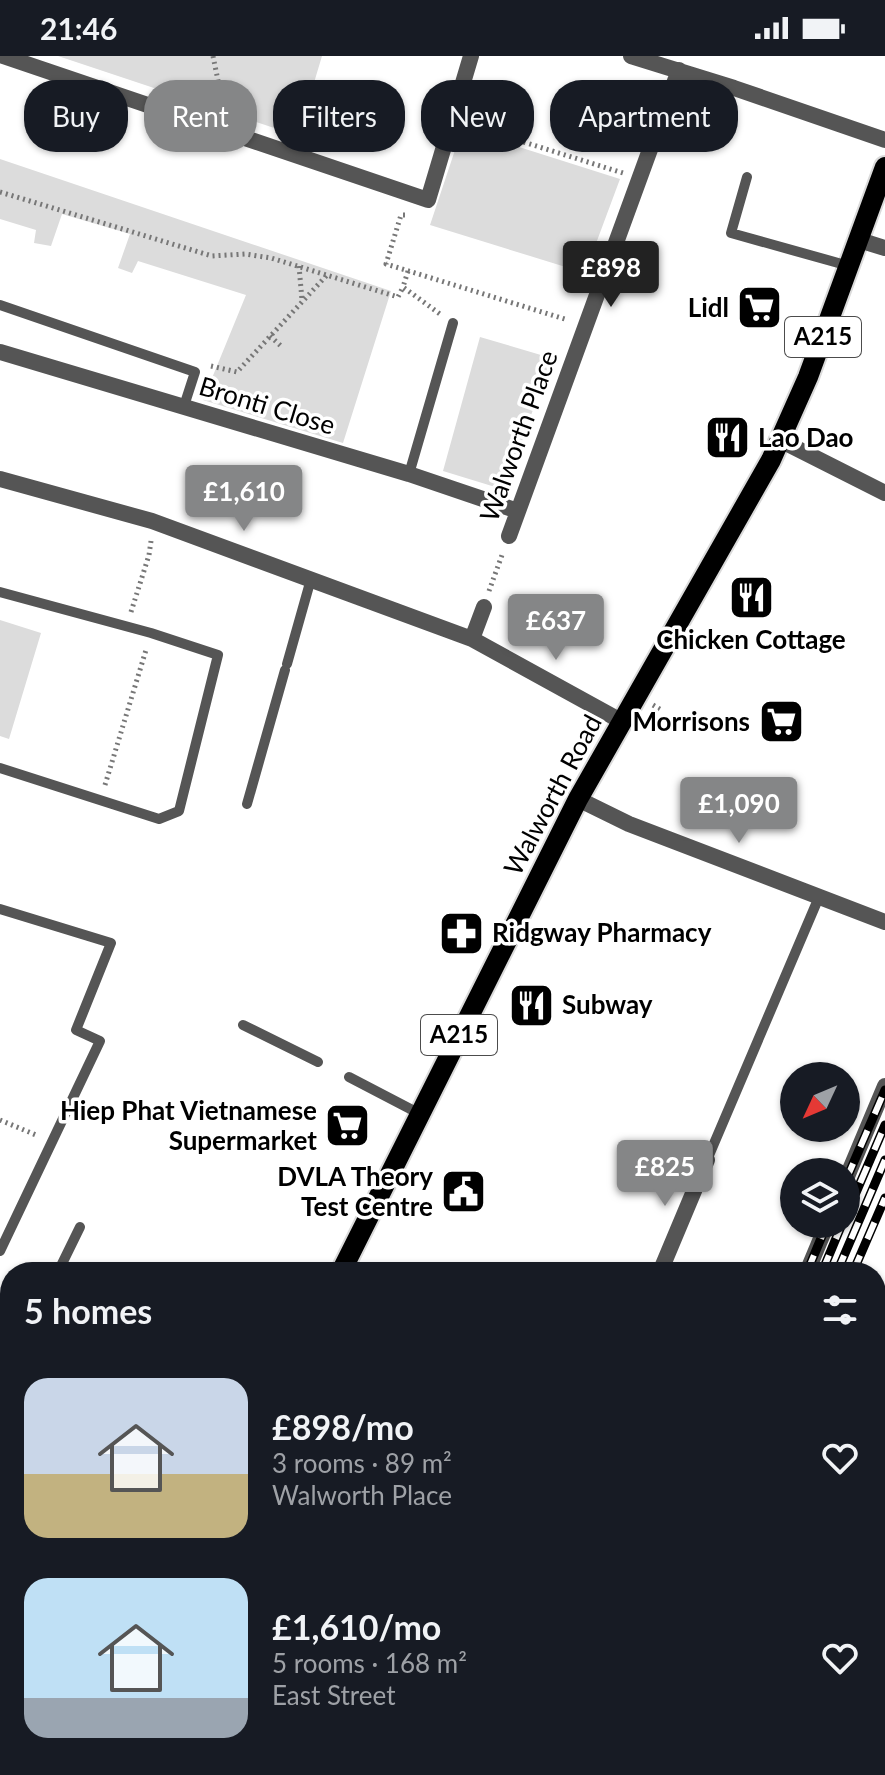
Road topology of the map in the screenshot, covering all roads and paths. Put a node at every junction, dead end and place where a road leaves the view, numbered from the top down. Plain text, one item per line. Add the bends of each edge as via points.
1 (3, 56) edge
2 (213, 56) edge
3 (471, 56) edge
4 (631, 56) edge
5 (679, 70) junction
6 (218, 80) edge
7 (464, 80) edge
8 (144, 102) edge
9 (257, 140) edge
10 (885, 140) edge
11 (534, 146) edge
12 (442, 152) edge
13 (885, 167) edge
14 (747, 177) dead end
15 (639, 178) junction
16 (0, 192) edge
17 (428, 200) junction
18 (859, 240) junction
19 (885, 248) edge
20 (299, 266) junction
21 (849, 266) junction
22 (408, 271) junction
23 (327, 275) junction
24 (403, 287) junction
25 (302, 301) junction
26 (0, 305) edge
27 (453, 323) joint
28 (584, 325) junction
29 (270, 336) junction
30 (282, 347) dead end
31 (0, 352) edge
32 (195, 372) junction
33 (184, 406) junction
34 (780, 440) junction
35 (409, 474) junction
36 (0, 479) edge
37 (885, 493) edge
38 (518, 511) junction
39 (152, 521) junction
40 (509, 536) joint
41 (311, 579) junction
42 (0, 592) edge
43 (484, 607) joint
44 (151, 633) junction
45 (472, 639) junction
46 (621, 721) junction
47 (0, 768) edge
48 (578, 799) junction
49 (100, 802) junction
50 (247, 804) dead end
51 (819, 897) junction
52 (0, 909) edge
53 (885, 922) edge
54 (243, 1025) dead end
55 (318, 1062) dead end
56 (349, 1077) dead end
57 (885, 1086) edge
58 (420, 1114) junction
59 (0, 1120) edge
60 (52, 1142) junction
61 (855, 1158) edge
62 (707, 1160) joint
63 (80, 1227) dead end
64 (821, 1238) edge
65 (0, 1251) edge
66 (63, 1262) edge
67 (346, 1262) edge
68 (664, 1262) edge
69 (811, 1262) edge

1 - 8 street
2 - 6 path
3 - 7 street
4 - 5 street
5 - 10 street
5 - 15 street, Walworth Place
9 - 17 street
11 - 15 path
12 - 17 street
13 - 18 main road, Walworth Road / A215
14 - 21 lane via 731,233
15 - 28 street, Walworth Place
16 - 20 path via 212,256 245,254
17 - 22 path via 423,220 401,215 386,264
18 - 19 street
18 - 21 main road, Walworth Road / A215
20 - 23 path
20 - 25 path
21 - 34 main road, Walworth Road / A215
22 - 24 path
22 - 28 path
23 - 24 path via 398,297
23 - 25 path
24 - 27 path
25 - 29 path
26 - 32 lane
27 - 35 lane
28 - 38 street, Walworth Place
29 - 30 path
29 - 32 path via 237,372 214,365
31 - 33 street, Bronti Close
32 - 33 lane
33 - 35 street, Bronti Close
34 - 37 street
34 - 46 main road, Walworth Road / A215
35 - 38 street, Bronti Close
36 - 39 street
38 - 40 street, Walworth Place
39 - 41 street
39 - 44 path via 149,555 130,610
40 - 43 path, Walworth Place
41 - 45 street
41 - 50 lane
42 - 44 lane
43 - 45 street
44 - 49 path
44 - 49 lane via 218,655 179,811 159,819
45 - 46 street
46 - 48 main road, Walworth Road / A215
47 - 49 lane
48 - 51 street
48 - 58 main road, Walworth Road / A215
51 - 53 street
51 - 62 lane
52 - 60 lane via 111,943 76,1030 100,1041
54 - 55 lane
56 - 58 lane
57 - 61 street
58 - 67 main road, Walworth Road / A215
59 - 60 path
60 - 65 lane
62 - 68 street
63 - 66 lane
64 - 69 street

